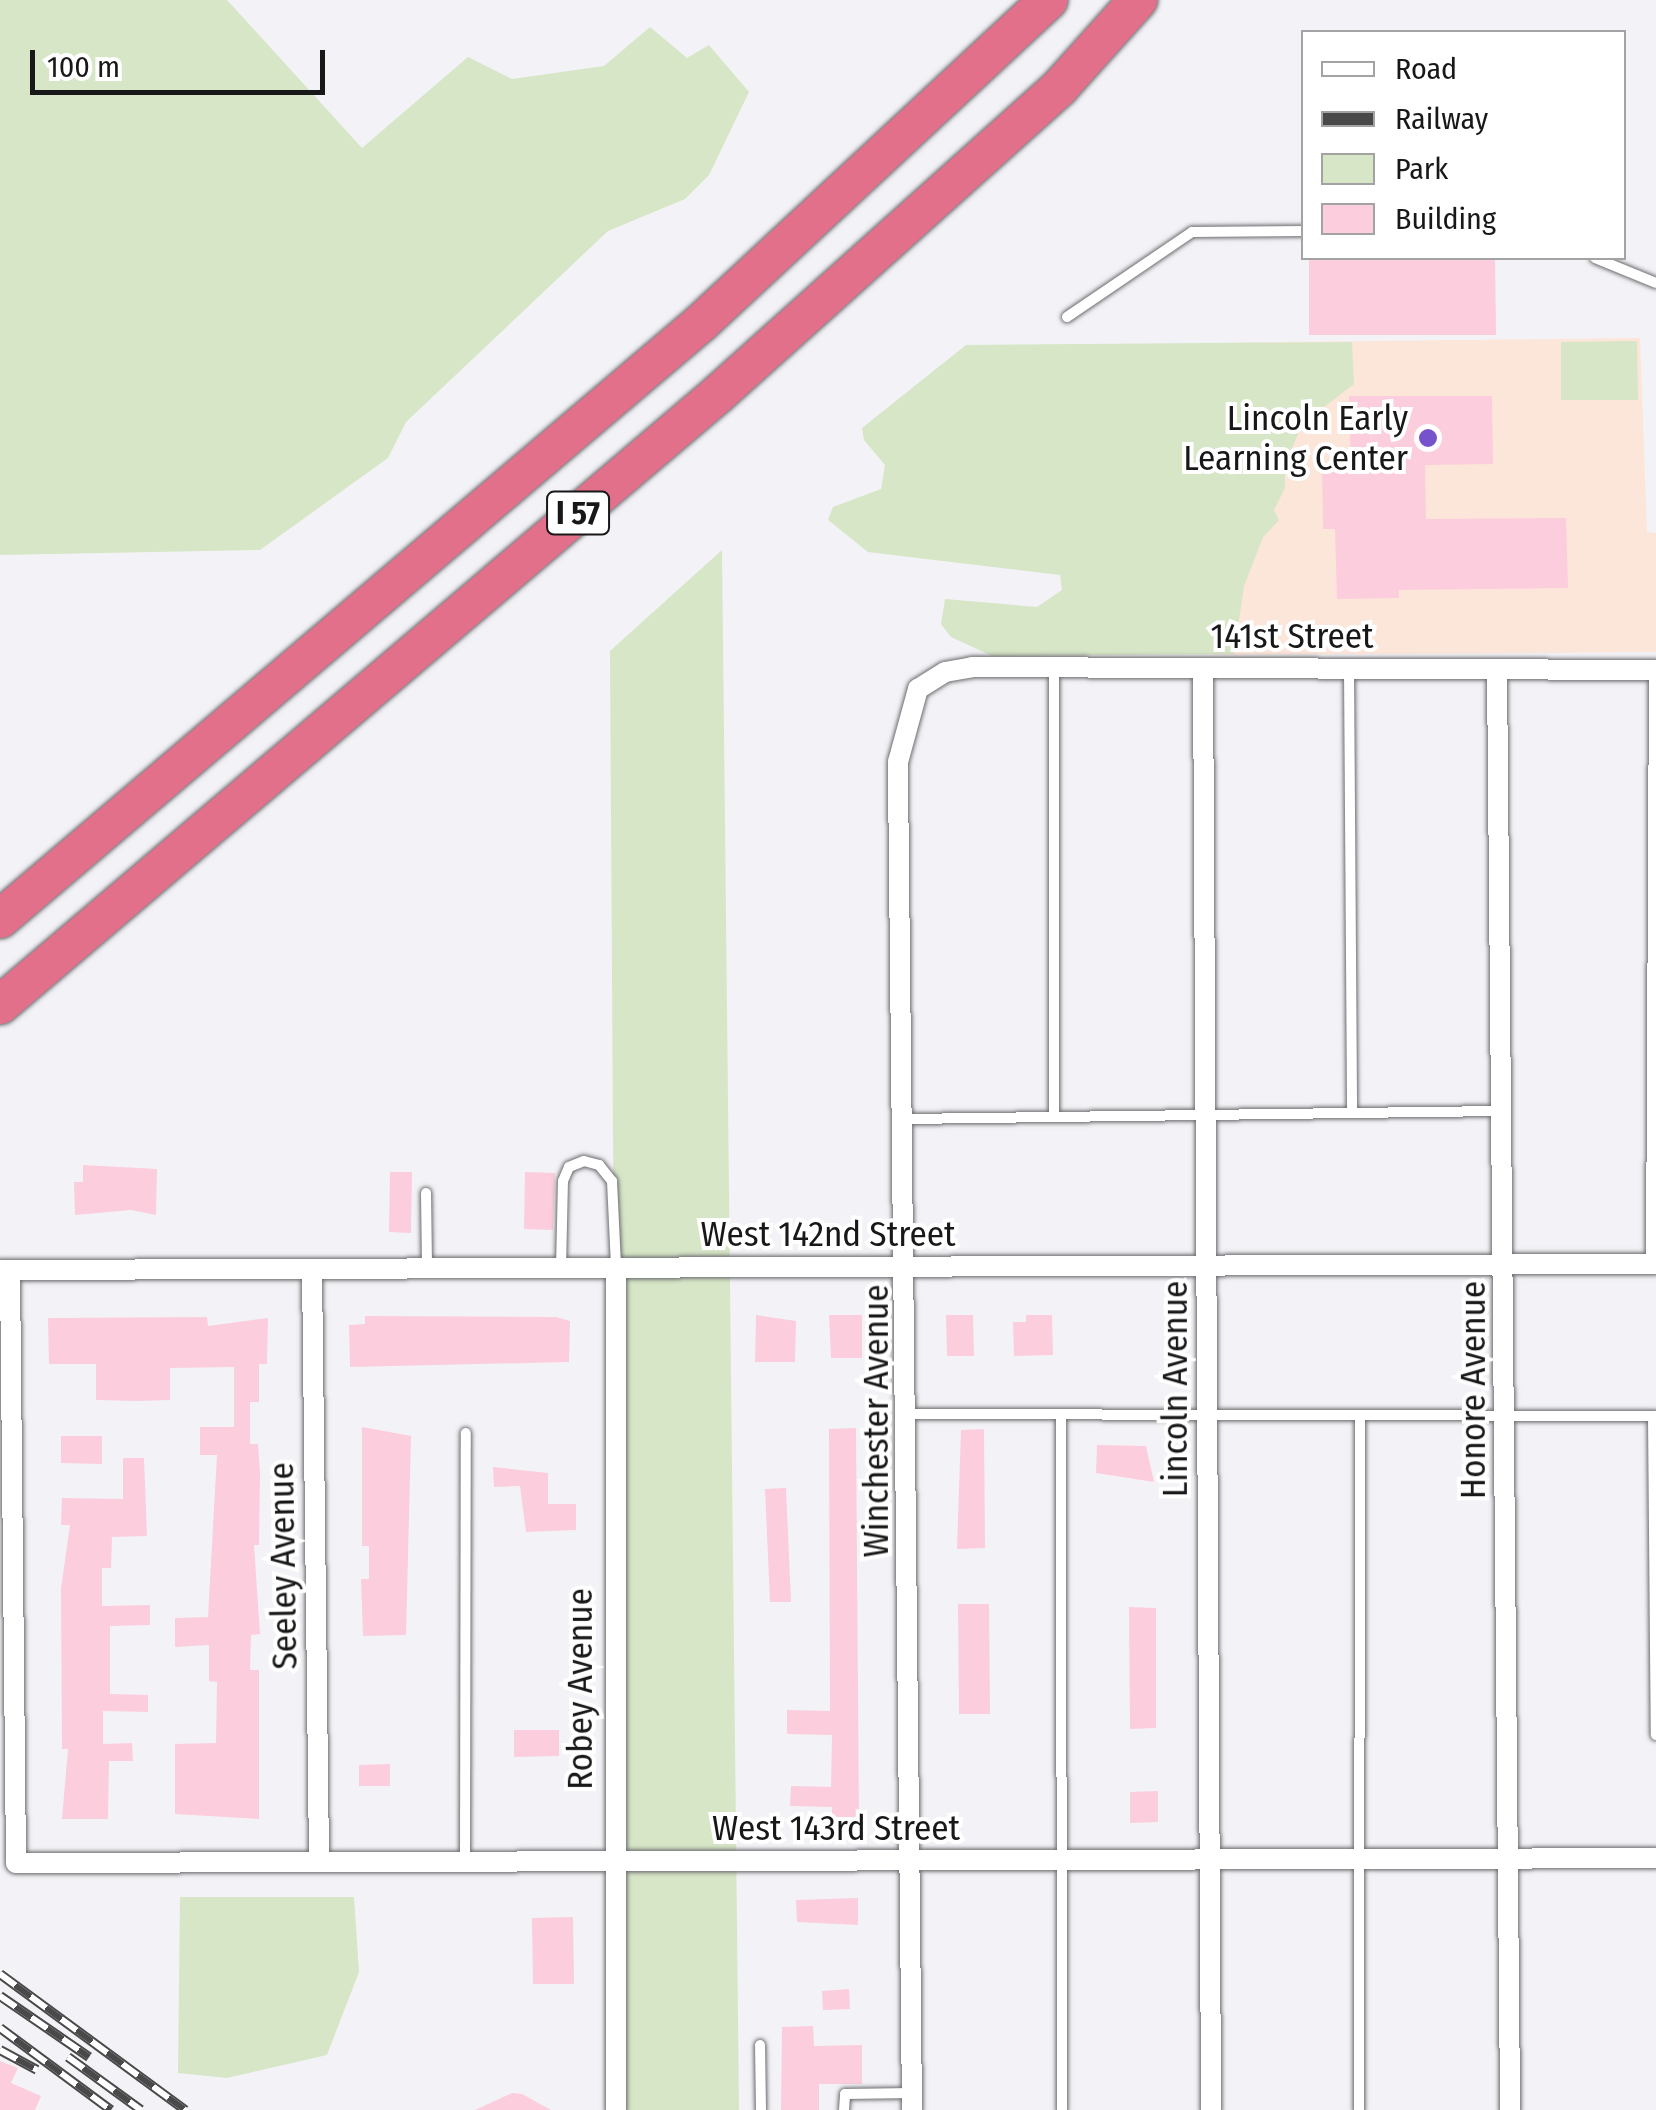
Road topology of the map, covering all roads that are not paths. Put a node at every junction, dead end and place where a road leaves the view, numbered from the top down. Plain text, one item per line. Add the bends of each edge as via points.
1 (1048, 0) edge
2 (1138, 0) edge
3 (1301, 231) edge
4 (1600, 260) edge
5 (1656, 283) edge
6 (1067, 317) dead end
7 (1054, 667) junction
8 (1204, 668) junction
9 (1349, 669) junction
10 (1496, 670) junction
11 (1655, 670) edge
12 (930, 680) joint
13 (0, 919) edge
14 (0, 1005) edge
15 (1503, 1111) junction
16 (1352, 1113) junction
17 (1206, 1115) junction
18 (1054, 1117) junction
19 (906, 1119) junction
20 (426, 1193) dead end
21 (1505, 1264) junction
22 (1653, 1264) edge
23 (908, 1266) junction
24 (1207, 1266) junction
25 (427, 1268) junction
26 (561, 1268) junction
27 (616, 1268) junction
28 (312, 1269) junction
29 (5, 1270) edge
30 (909, 1414) junction
31 (1061, 1414) junction
32 (1207, 1414) junction
33 (1360, 1415) junction
34 (1506, 1415) junction
35 (1655, 1416) edge
36 (466, 1432) dead end
37 (1656, 1736) edge
38 (1508, 1858) junction
39 (1656, 1858) edge
40 (1062, 1859) junction
41 (1209, 1859) junction
42 (1359, 1859) junction
43 (912, 1860) junction
44 (465, 1861) junction
45 (319, 1862) junction
46 (612, 1862) junction
47 (760, 2045) dead end
48 (912, 2102) edge
49 (616, 2110) edge
50 (760, 2110) edge
51 (844, 2110) edge
52 (1062, 2110) edge
53 (1211, 2110) edge
54 (1359, 2110) edge
55 (1510, 2110) edge

1 - 13 highway, I 57 via 702,322
2 - 14 highway, I 57 via 1060,87 732,382
3 - 6 lane via 1192,232
4 - 5 lane
7 - 8 street, 141st Street
7 - 12 street, 141st Street via 972,667
7 - 18 lane
8 - 9 street, 141st Street
8 - 17 street, Lincoln Avenue
9 - 10 street, 141st Street
9 - 16 lane
10 - 11 street, 141st Street
10 - 15 street, Honore Avenue
11 - 22 lane
12 - 19 street, Winchester Avenue via 911,704 898,762
15 - 16 lane
15 - 21 street, Honore Avenue
16 - 17 lane
17 - 18 lane
17 - 24 street, Lincoln Avenue
18 - 19 lane
19 - 23 street, Winchester Avenue
20 - 25 lane
21 - 22 street, West 142nd Street
21 - 24 street, West 142nd Street
21 - 34 street, Honore Avenue
23 - 24 street, West 142nd Street
23 - 27 street, West 142nd Street
23 - 30 street, Winchester Avenue
24 - 32 street, Lincoln Avenue
25 - 26 street, West 142nd Street
25 - 28 street, West 142nd Street
26 - 27 street, West 142nd Street
26 - 27 lane via 563,1182 569,1167 584,1162 599,1166 612,1181
27 - 46 street, Robey Avenue
28 - 29 street, West 142nd Street
28 - 45 street, Seeley Avenue
29 - 45 street, West 143rd Street via 16,1862
30 - 31 lane
30 - 43 street, Winchester Avenue
31 - 32 lane
31 - 40 lane
32 - 33 lane
32 - 41 street, Lincoln Avenue
33 - 34 lane
33 - 42 lane
34 - 35 lane
34 - 38 street, Honore Avenue
35 - 37 lane
36 - 44 lane
38 - 39 street, West 143rd Street
38 - 42 street, West 143rd Street
38 - 55 street, Honore Avenue
40 - 41 street, West 143rd Street
40 - 43 street, West 143rd Street
40 - 52 lane
41 - 42 street, West 143rd Street
41 - 53 street, Lincoln Avenue
42 - 54 lane
43 - 46 street, West 143rd Street
43 - 48 street, Winchester Avenue
44 - 45 street, West 143rd Street
44 - 46 street, West 143rd Street
46 - 49 street, Robey Avenue
47 - 50 lane
48 - 51 lane via 845,2094

